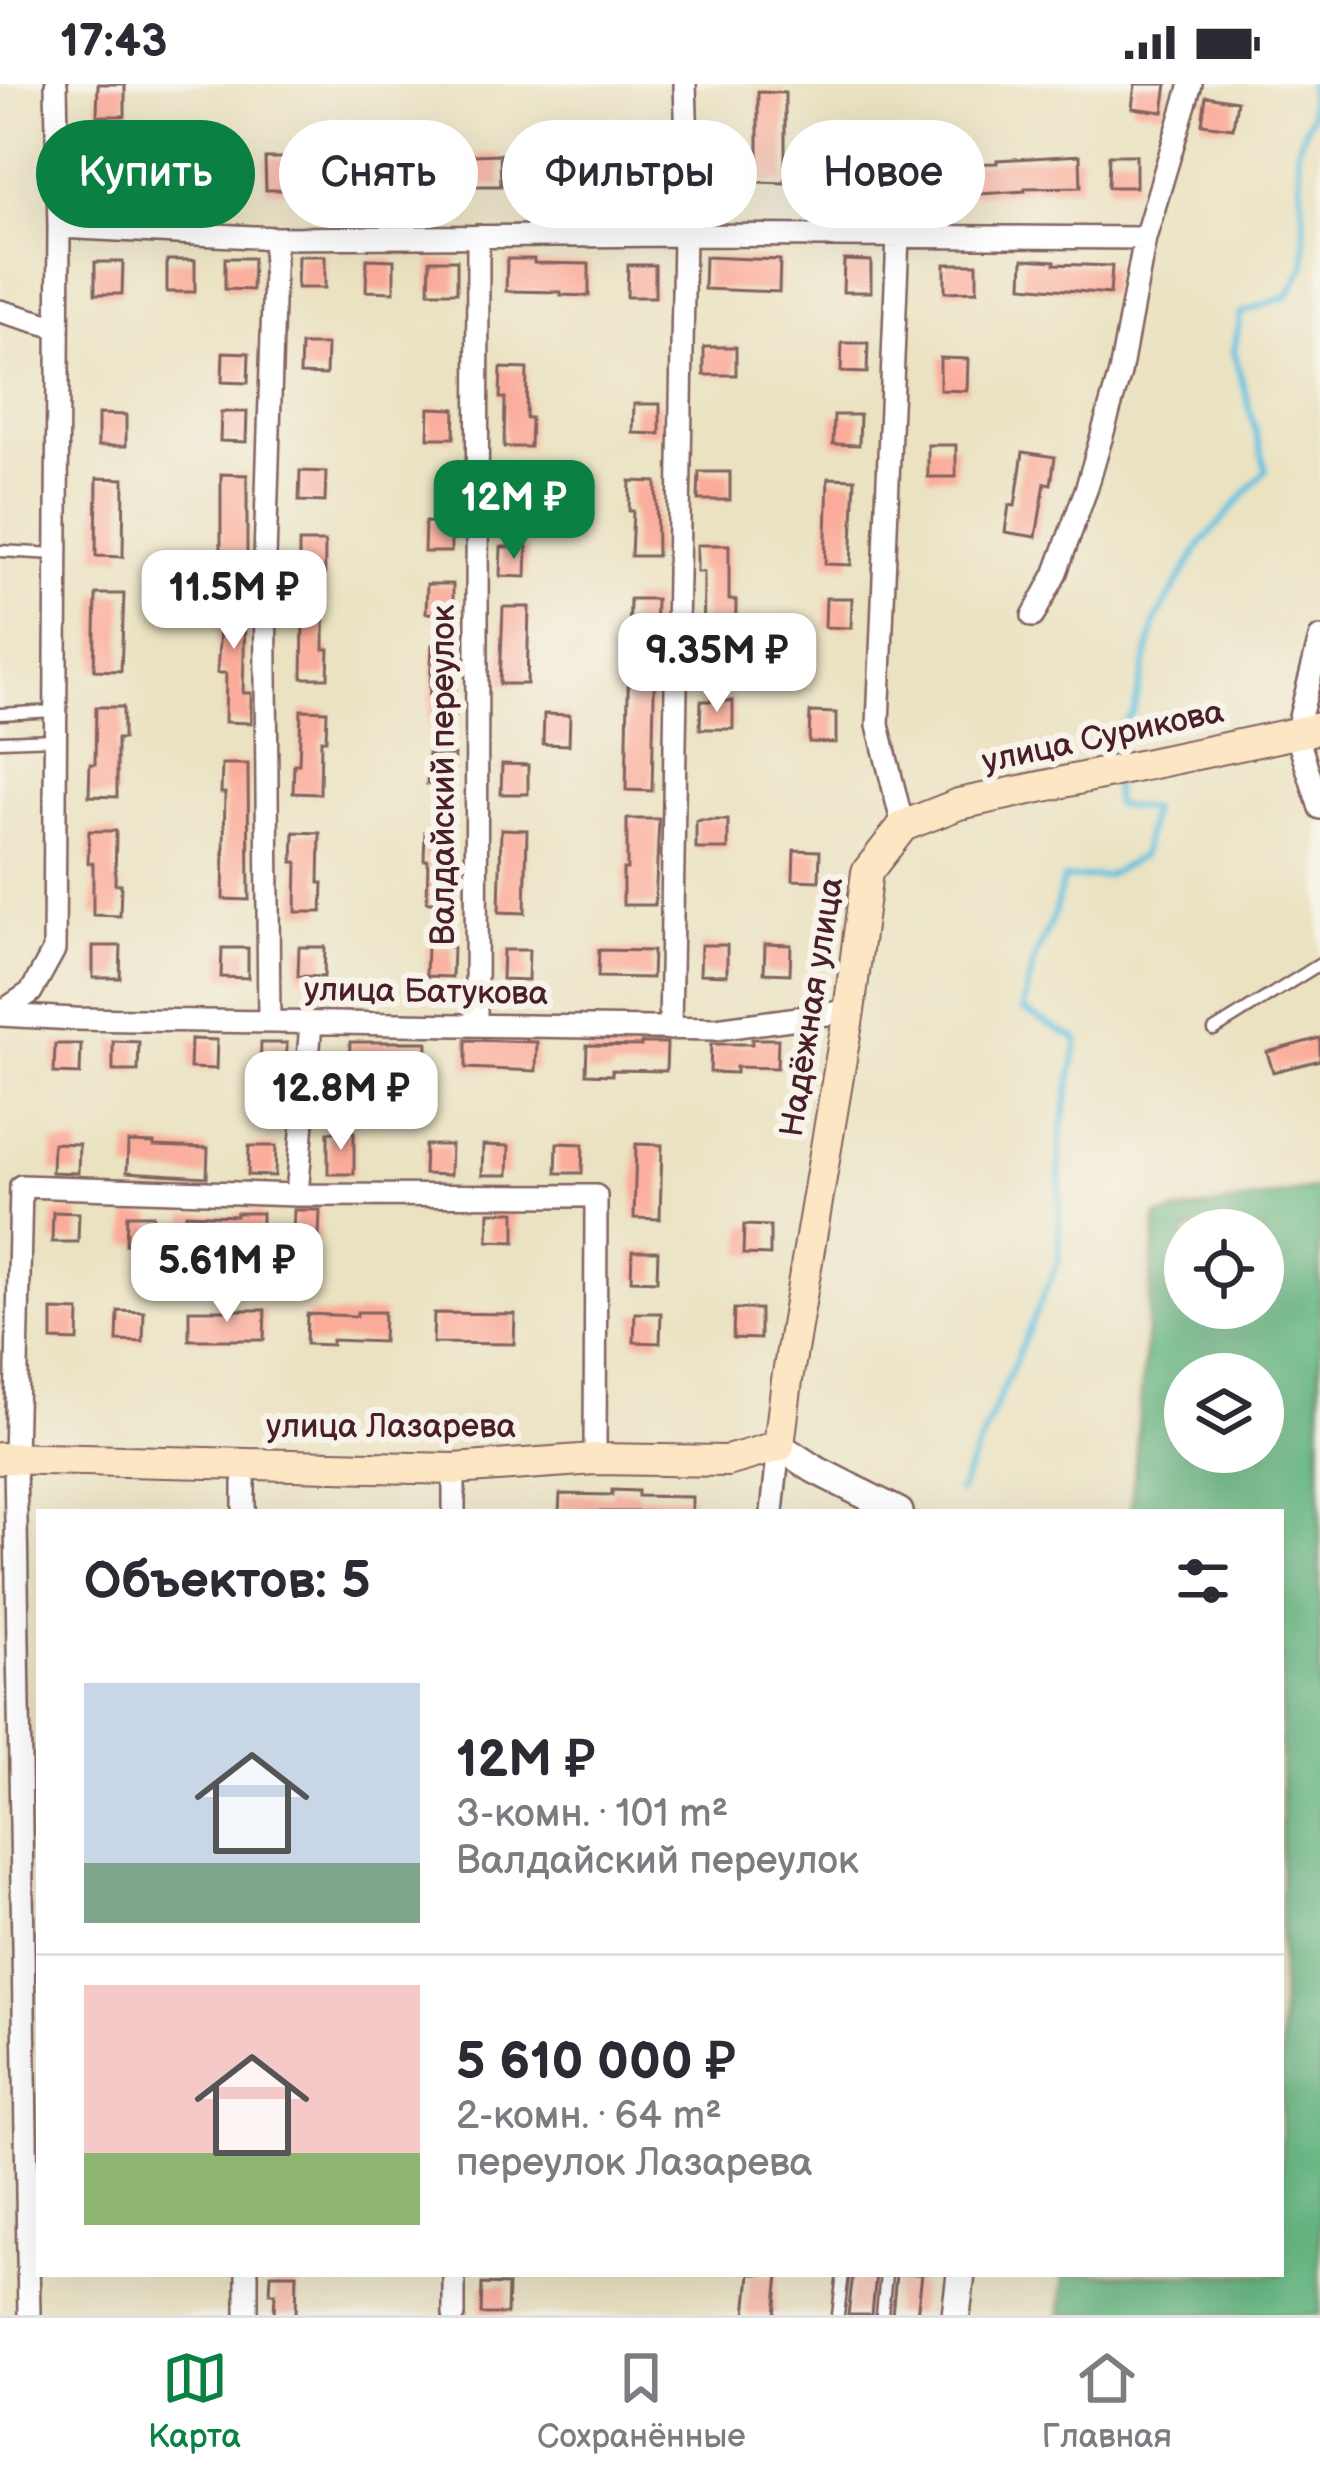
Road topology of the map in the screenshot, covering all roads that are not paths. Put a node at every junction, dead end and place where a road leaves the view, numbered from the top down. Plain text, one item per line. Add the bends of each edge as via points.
1 (56, 84) edge
2 (685, 84) edge
3 (1191, 84) edge
4 (57, 120) edge
5 (58, 228) edge
6 (78, 228) edge
7 (478, 236) junction
8 (684, 236) junction
9 (898, 236) junction
10 (274, 238) junction
11 (1145, 238) junction
12 (0, 311) edge
13 (56, 327) junction
14 (0, 551) edge
15 (55, 554) junction
16 (1033, 616) dead end
17 (1320, 638) edge
18 (55, 712) junction
19 (0, 714) edge
20 (1308, 730) edge
21 (55, 740) junction
22 (0, 741) edge
23 (1320, 808) edge
24 (903, 826) junction
25 (1320, 964) edge
26 (849, 1011) junction
27 (0, 1014) edge
28 (269, 1022) junction
29 (311, 1023) junction
30 (476, 1025) junction
31 (670, 1029) junction
32 (1214, 1030) dead end
33 (297, 1195) junction
34 (779, 1446) junction
35 (7, 1458) edge
36 (595, 1459) junction
37 (244, 1463) junction
38 (454, 1469) junction
39 (244, 1509) edge
40 (454, 1509) edge
41 (772, 1509) edge
42 (892, 1509) edge
43 (32, 1987) edge
44 (0, 1988) edge
45 (247, 2277) edge
46 (454, 2277) edge
47 (843, 2277) edge
48 (886, 2277) edge
49 (961, 2277) edge
50 (29, 2315) edge
51 (247, 2315) edge
52 (454, 2315) edge
53 (838, 2315) edge
54 (882, 2315) edge
55 (956, 2315) edge

1 - 4 street
2 - 8 street
3 - 11 street
5 - 13 street
6 - 10 street
7 - 8 street
7 - 10 street
7 - 30 street, Валдайский переулок
8 - 9 street
8 - 31 street
9 - 11 street
9 - 24 street via 878,725
10 - 28 street via 265,558
11 - 16 street via 1094,464
12 - 13 street
13 - 15 street
14 - 15 lane
15 - 18 street
17 - 20 street
18 - 19 lane
18 - 21 street
20 - 23 street
20 - 24 main road, улица Сурикова via 959,804
21 - 22 lane
21 - 27 street via 54,950 31,992
24 - 26 main road, Надёжная улица via 867,872
25 - 32 lane
26 - 31 street, улица Батукова
26 - 34 main road, Надёжная улица
27 - 28 street, улица Батукова
28 - 29 street, улица Батукова
29 - 30 street, улица Батукова
29 - 33 street
30 - 31 street, улица Батукова
33 - 35 street via 21,1186
33 - 36 street via 596,1196
34 - 36 main road, улица Лазарева via 727,1460
34 - 41 street, Надёжная улица
34 - 42 street
35 - 37 main road, улица Лазарева
35 - 43 street
36 - 38 main road, улица Лазарева
37 - 38 main road, улица Лазарева
37 - 39 street
38 - 40 street
43 - 44 street
43 - 50 street
45 - 51 street
46 - 52 street
47 - 53 lane
48 - 54 lane
49 - 55 street

